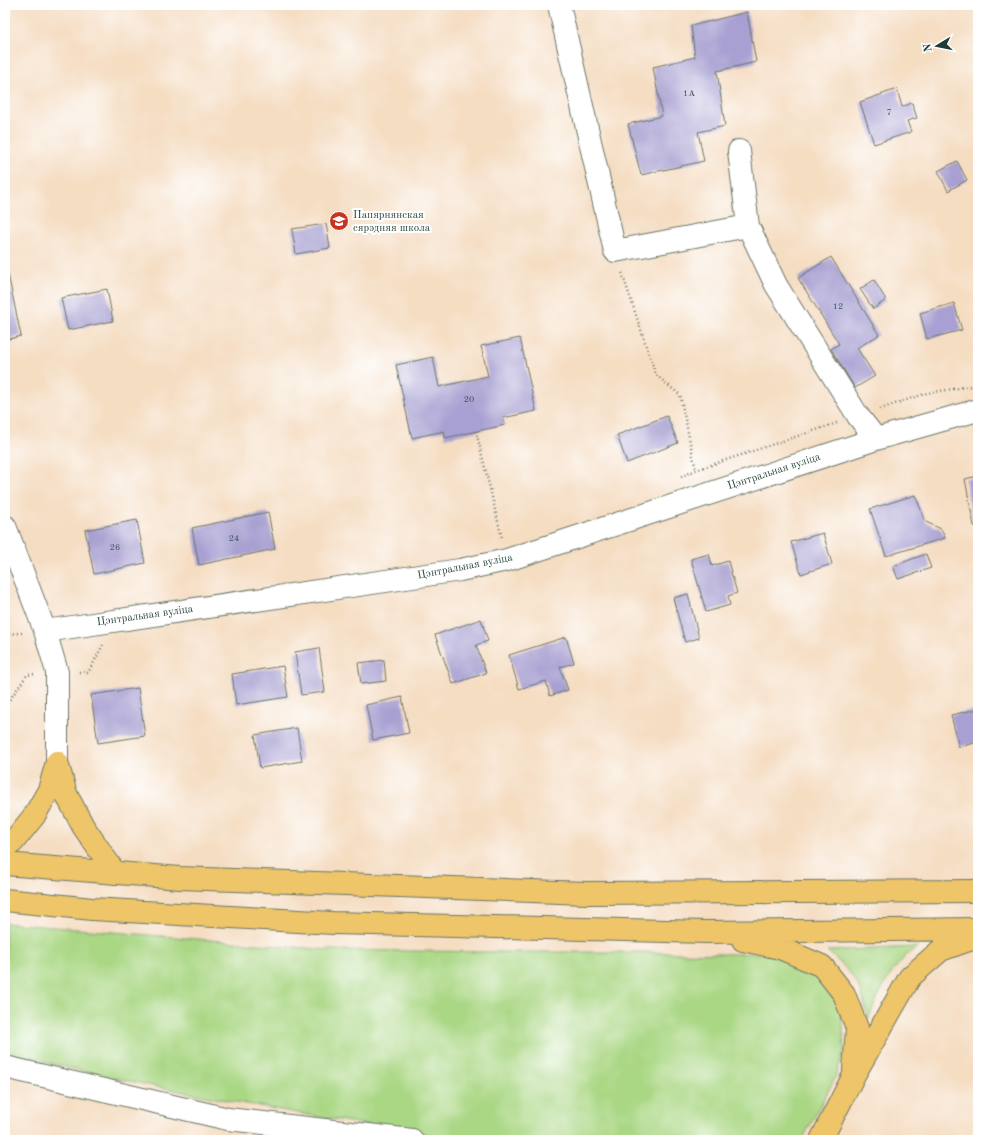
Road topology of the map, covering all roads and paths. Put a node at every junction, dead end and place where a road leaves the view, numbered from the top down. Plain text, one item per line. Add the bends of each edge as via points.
1 (559, 5) edge
2 (739, 151) dead end
3 (748, 226) junction
4 (615, 251) junction
5 (978, 385) edge
6 (978, 410) edge
7 (858, 416) junction
8 (476, 431) dead end
9 (876, 439) junction
10 (696, 470) dead end
11 (5, 526) edge
12 (507, 560) junction
13 (45, 631) junction
14 (57, 672) junction
15 (5, 706) edge
16 (57, 762) junction
17 (5, 848) edge
18 (5, 864) edge
19 (115, 873) junction
20 (978, 890) edge
21 (5, 900) edge
22 (978, 929) edge
23 (707, 932) junction
24 (978, 939) edge
25 (5, 1067) edge
26 (854, 1075) junction
27 (412, 1140) edge
28 (821, 1140) edge

1 - 4 street
2 - 3 street
3 - 4 street
3 - 7 street via 776,285
4 - 10 path via 656,375 680,395
5 - 7 path via 927,392
6 - 9 street, Цэнтральная вуліца
7 - 9 street
8 - 12 path
9 - 12 street, Цэнтральная вуліца
11 - 13 street
12 - 13 street, Цэнтральная вуліца via 452,571
13 - 14 street
14 - 15 path via 27,675
14 - 16 street
16 - 17 highway via 49,790 34,816
16 - 19 highway via 66,794 83,826
18 - 19 highway
19 - 20 highway via 180,878 587,893
21 - 23 highway via 92,909 333,923
22 - 23 highway
23 - 26 highway via 780,948 822,966 844,994 857,1028
24 - 26 highway via 942,950 910,977
25 - 27 street via 228,1119
26 - 28 highway

